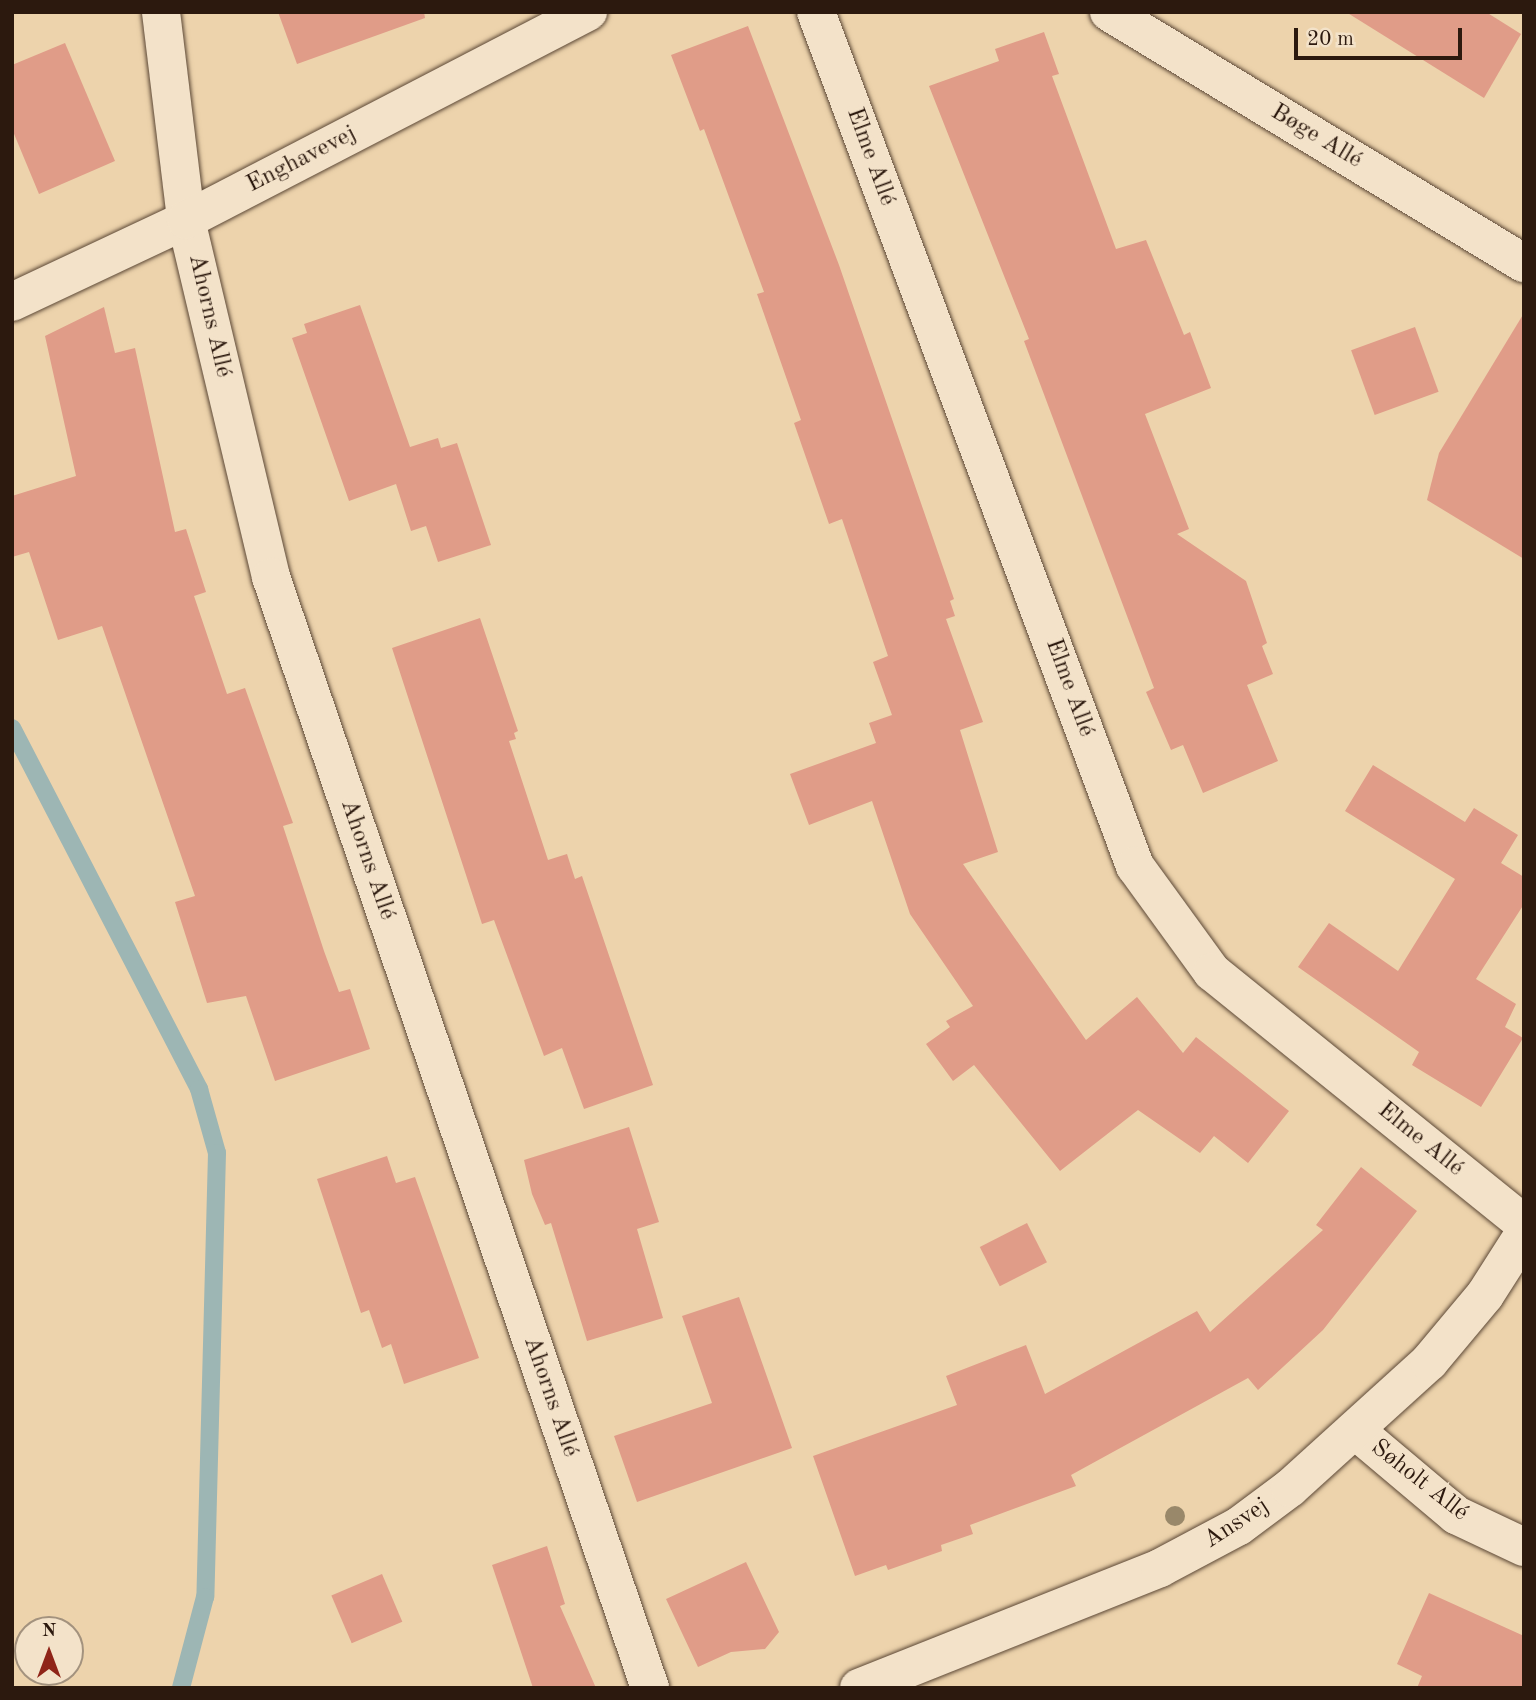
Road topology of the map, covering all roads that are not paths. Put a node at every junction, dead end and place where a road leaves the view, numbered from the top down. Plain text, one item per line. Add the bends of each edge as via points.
1 (161, 12) edge
2 (588, 12) edge
3 (816, 12) edge
4 (1109, 12) edge
5 (186, 220) junction
6 (1524, 263) edge
7 (12, 302) edge
8 (1524, 1224) edge
9 (1524, 1234) edge
10 (1354, 1430) junction
11 (1524, 1546) edge
12 (649, 1688) edge
13 (859, 1688) edge

1 - 5 street, Ahorns Allé
2 - 5 street, Enghavevej
3 - 8 street, Elme Allé via 1135,866 1212,972
4 - 6 street, Bøge Allé
5 - 7 street, Enghavevej
5 - 12 street, Ahorns Allé via 271,577
9 - 10 street, Ansvej via 1485,1295 1429,1362
10 - 11 street, Søholt Allé via 1456,1514
10 - 13 street, Ansvej via 1290,1488 1186,1556

